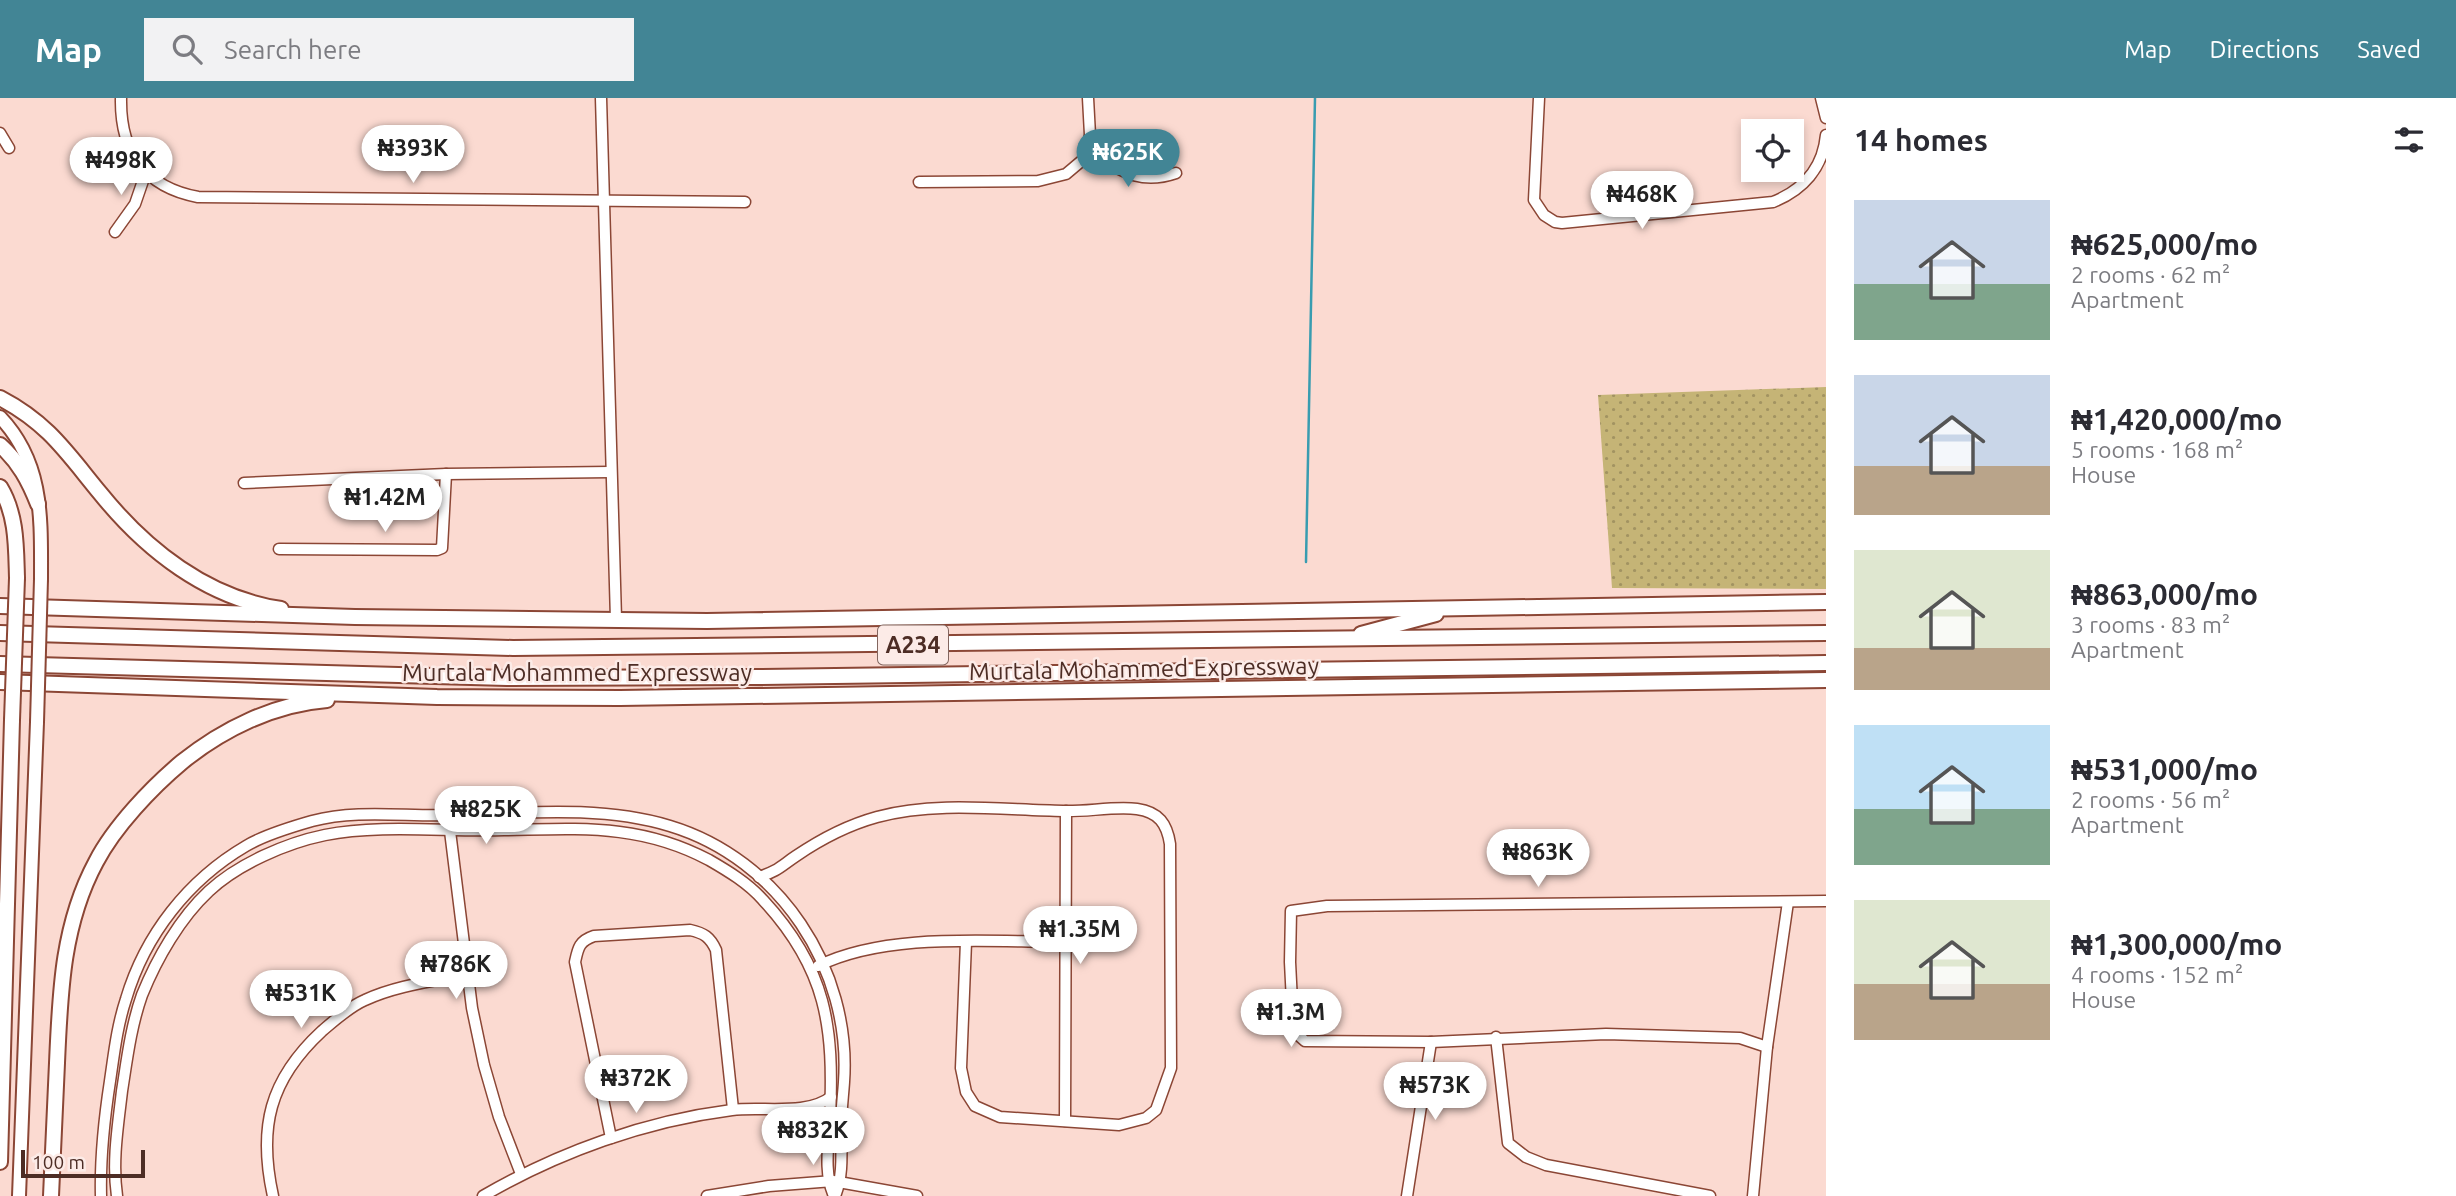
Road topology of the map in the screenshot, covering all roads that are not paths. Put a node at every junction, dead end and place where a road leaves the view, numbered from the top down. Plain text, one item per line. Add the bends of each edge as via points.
1 (121, 98) edge
2 (601, 98) edge
3 (1088, 98) edge
4 (1539, 98) edge
5 (1821, 98) edge
6 (1826, 118) edge
7 (0, 134) edge
8 (1826, 135) edge
9 (9, 148) dead end
10 (1087, 151) junction
11 (146, 172) junction
12 (1176, 173) dead end
13 (919, 182) dead end
14 (603, 201) junction
15 (745, 202) dead end
16 (115, 232) dead end
17 (0, 398) edge
18 (0, 417) edge
19 (0, 445) edge
20 (610, 472) junction
21 (446, 474) junction
22 (244, 483) dead end
23 (0, 487) edge
24 (38, 504) junction
25 (279, 549) dead end
26 (1826, 592) edge
27 (1819, 602) edge
28 (0, 606) edge
29 (1458, 608) junction
30 (355, 617) junction
31 (616, 619) junction
32 (0, 633) edge
33 (1826, 633) edge
34 (1339, 640) junction
35 (1826, 663) edge
36 (0, 664) edge
37 (1451, 668) junction
38 (1826, 680) edge
39 (2, 683) edge
40 (1346, 688) junction
41 (437, 698) junction
42 (1066, 811) junction
43 (448, 815) junction
44 (450, 831) junction
45 (777, 871) junction
46 (759, 877) junction
47 (773, 887) junction
48 (1826, 901) edge
49 (1788, 902) junction
50 (966, 942) junction
51 (1064, 942) junction
52 (823, 964) junction
53 (811, 970) junction
54 (469, 974) junction
55 (1496, 1037) junction
56 (1432, 1042) junction
57 (1767, 1048) junction
58 (831, 1097) junction
59 (808, 1108) junction
60 (733, 1110) junction
61 (1065, 1121) junction
62 (830, 1124) junction
63 (611, 1138) junction
64 (0, 1162) edge
65 (521, 1174) junction
66 (827, 1181) junction
67 (841, 1182) junction
68 (19, 1196) edge
69 (51, 1196) edge
70 (101, 1196) edge
71 (117, 1196) edge
72 (273, 1196) edge
73 (483, 1196) edge
74 (707, 1196) edge
75 (834, 1196) edge
76 (917, 1196) edge
77 (1407, 1196) edge
78 (1710, 1196) edge
79 (1753, 1196) edge

1 - 11 street via 125,138
2 - 14 street
3 - 10 street
4 - 8 street via 1534,200 1544,215 1562,223 1773,202 1808,180 1821,157
5 - 6 street
7 - 9 street
10 - 12 street via 1137,176 1159,179
10 - 13 street via 1077,166 1038,181
11 - 14 street via 168,189 198,197
11 - 16 street via 135,204
14 - 15 street
14 - 20 street
17 - 30 highway via 55,437 142,539 188,574 276,608
18 - 24 main road via 27,454
19 - 24 highway via 20,467
20 - 21 street
20 - 31 street
21 - 22 street
21 - 25 street via 442,548 438,550
23 - 64 highway, bridge via 12,515 17,578
24 - 68 main road, bridge via 41,579
26 - 27 street
27 - 29 highway
28 - 30 highway
29 - 31 highway
29 - 34 highway
30 - 31 highway
32 - 34 highway, Murtala Mohammed Expressway / A234 via 513,648
33 - 34 highway, Murtala Mohammed Expressway / A234
35 - 37 highway, Murtala Mohammed Expressway / A234
36 - 37 highway, Murtala Mohammed Expressway / A234 via 506,678
37 - 40 highway
38 - 40 highway, Murtala Mohammed Expressway
39 - 41 highway, Murtala Mohammed Expressway
40 - 41 highway, Murtala Mohammed Expressway
41 - 69 highway via 316,701 254,719 222,734 167,775 117,832 96,860 82,892 64,958
42 - 45 street via 910,809 837,831
42 - 51 street
42 - 61 street via 1138,809 1160,818 1167,827 1171,1068 1156,1110 1146,1118 1119,1125
43 - 44 street
43 - 46 street via 596,813 635,818 704,839
43 - 70 street via 363,814 313,821 248,844 188,891 148,946 126,999 100,1155
44 - 53 street via 589,829 667,841 731,872 762,899
44 - 54 street
44 - 71 street via 327,835 264,857 209,891 173,935 142,995 131,1035 114,1157
45 - 46 street
45 - 47 street
46 - 47 street
47 - 52 street via 808,933
48 - 49 street
49 - 56 street via 1328,906 1291,911 1292,1010 1297,1034 1305,1041
49 - 57 street
50 - 51 street
50 - 52 street via 887,946
50 - 61 street via 961,1068 966,1092 975,1106 1000,1117
51 - 61 street
52 - 53 street
52 - 67 street via 844,1036
53 - 58 street via 828,1020
54 - 65 street via 484,1065
54 - 72 street via 365,1000 312,1041 280,1084 268,1123 266,1153
55 - 56 street
55 - 57 street via 1713,1036 1740,1038
55 - 78 street via 1508,1143 1526,1157 1546,1165
56 - 77 street
57 - 79 street
58 - 59 street
58 - 62 street
59 - 60 street
59 - 62 street
60 - 63 street via 677,1119
60 - 63 street via 716,950 711,940 691,930 594,936 579,945 575,962
62 - 66 street
63 - 65 street
65 - 73 street
66 - 67 street
66 - 74 street
66 - 75 street
67 - 75 street
67 - 76 street

